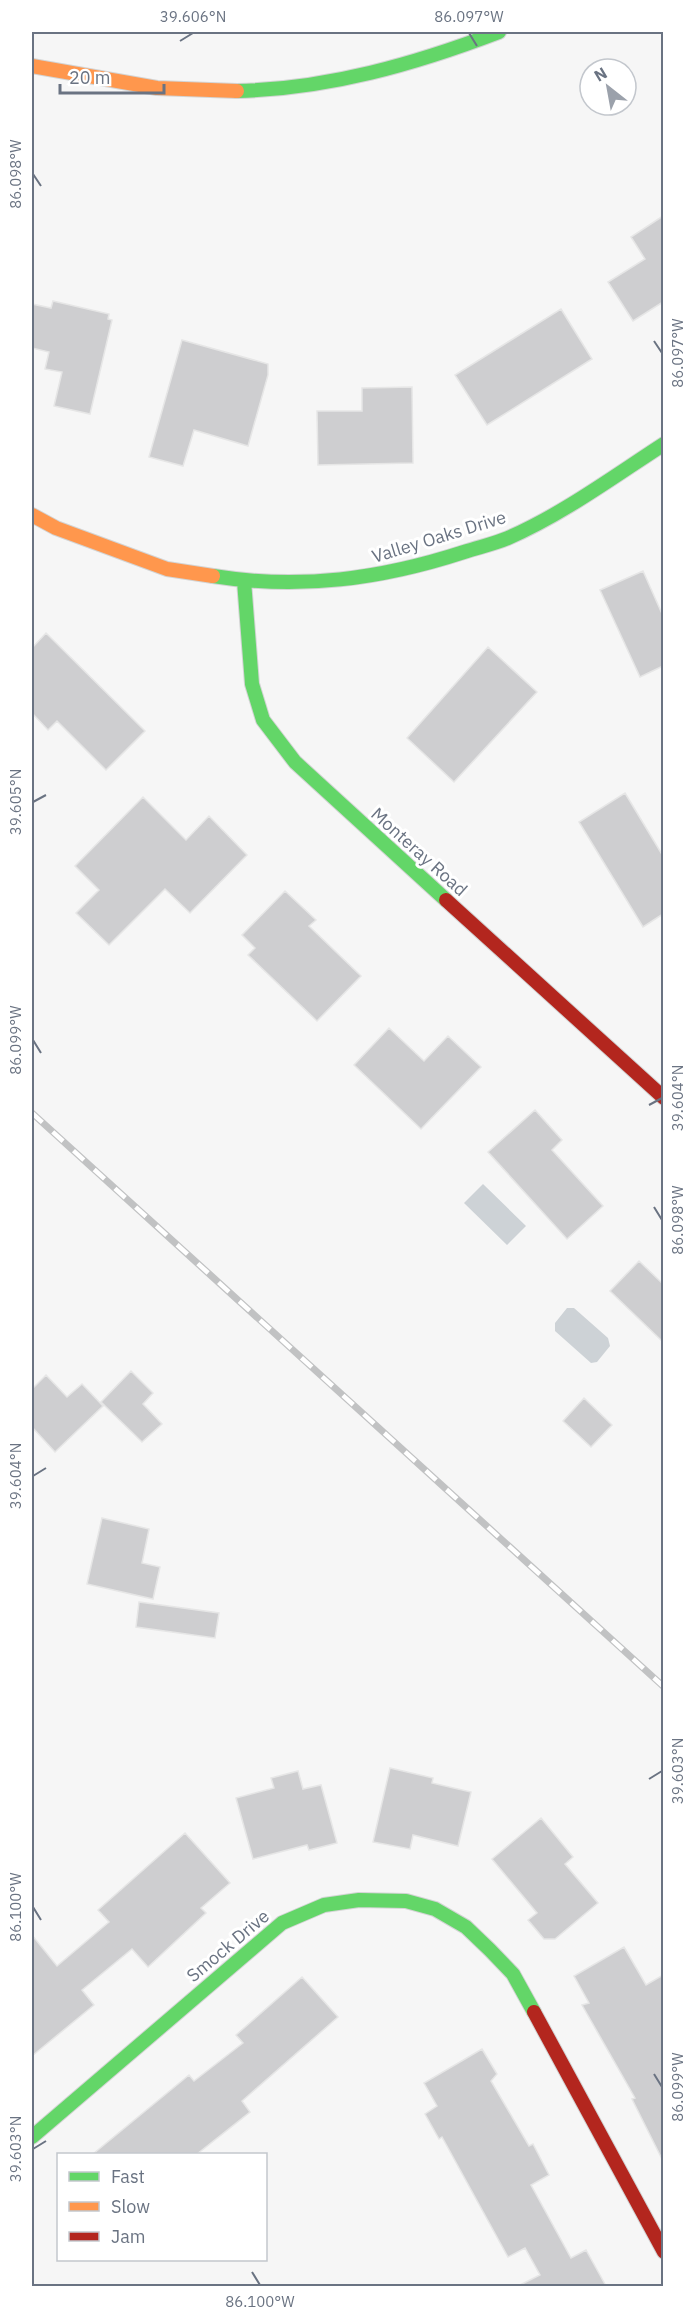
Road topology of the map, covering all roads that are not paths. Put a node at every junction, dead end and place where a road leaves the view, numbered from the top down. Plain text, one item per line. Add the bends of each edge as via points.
1 (499, 32) edge
2 (32, 66) edge
3 (663, 444) edge
4 (32, 515) edge
5 (244, 581) junction
6 (663, 1098) edge
7 (32, 2137) edge
8 (663, 2252) edge

1 - 2 street via 447,53 381,72 309,86 242,91 127,84
3 - 5 street, Valley Oaks Drive via 560,511 507,538 369,577 308,582
4 - 5 street, Valley Oaks Drive via 56,528 166,569
5 - 6 street, Monteray Road via 252,684 263,720 295,762
7 - 8 street, Smock Drive via 282,1923 328,1905 372,1900 414,1902 447,1914 483,1941 513,1974

